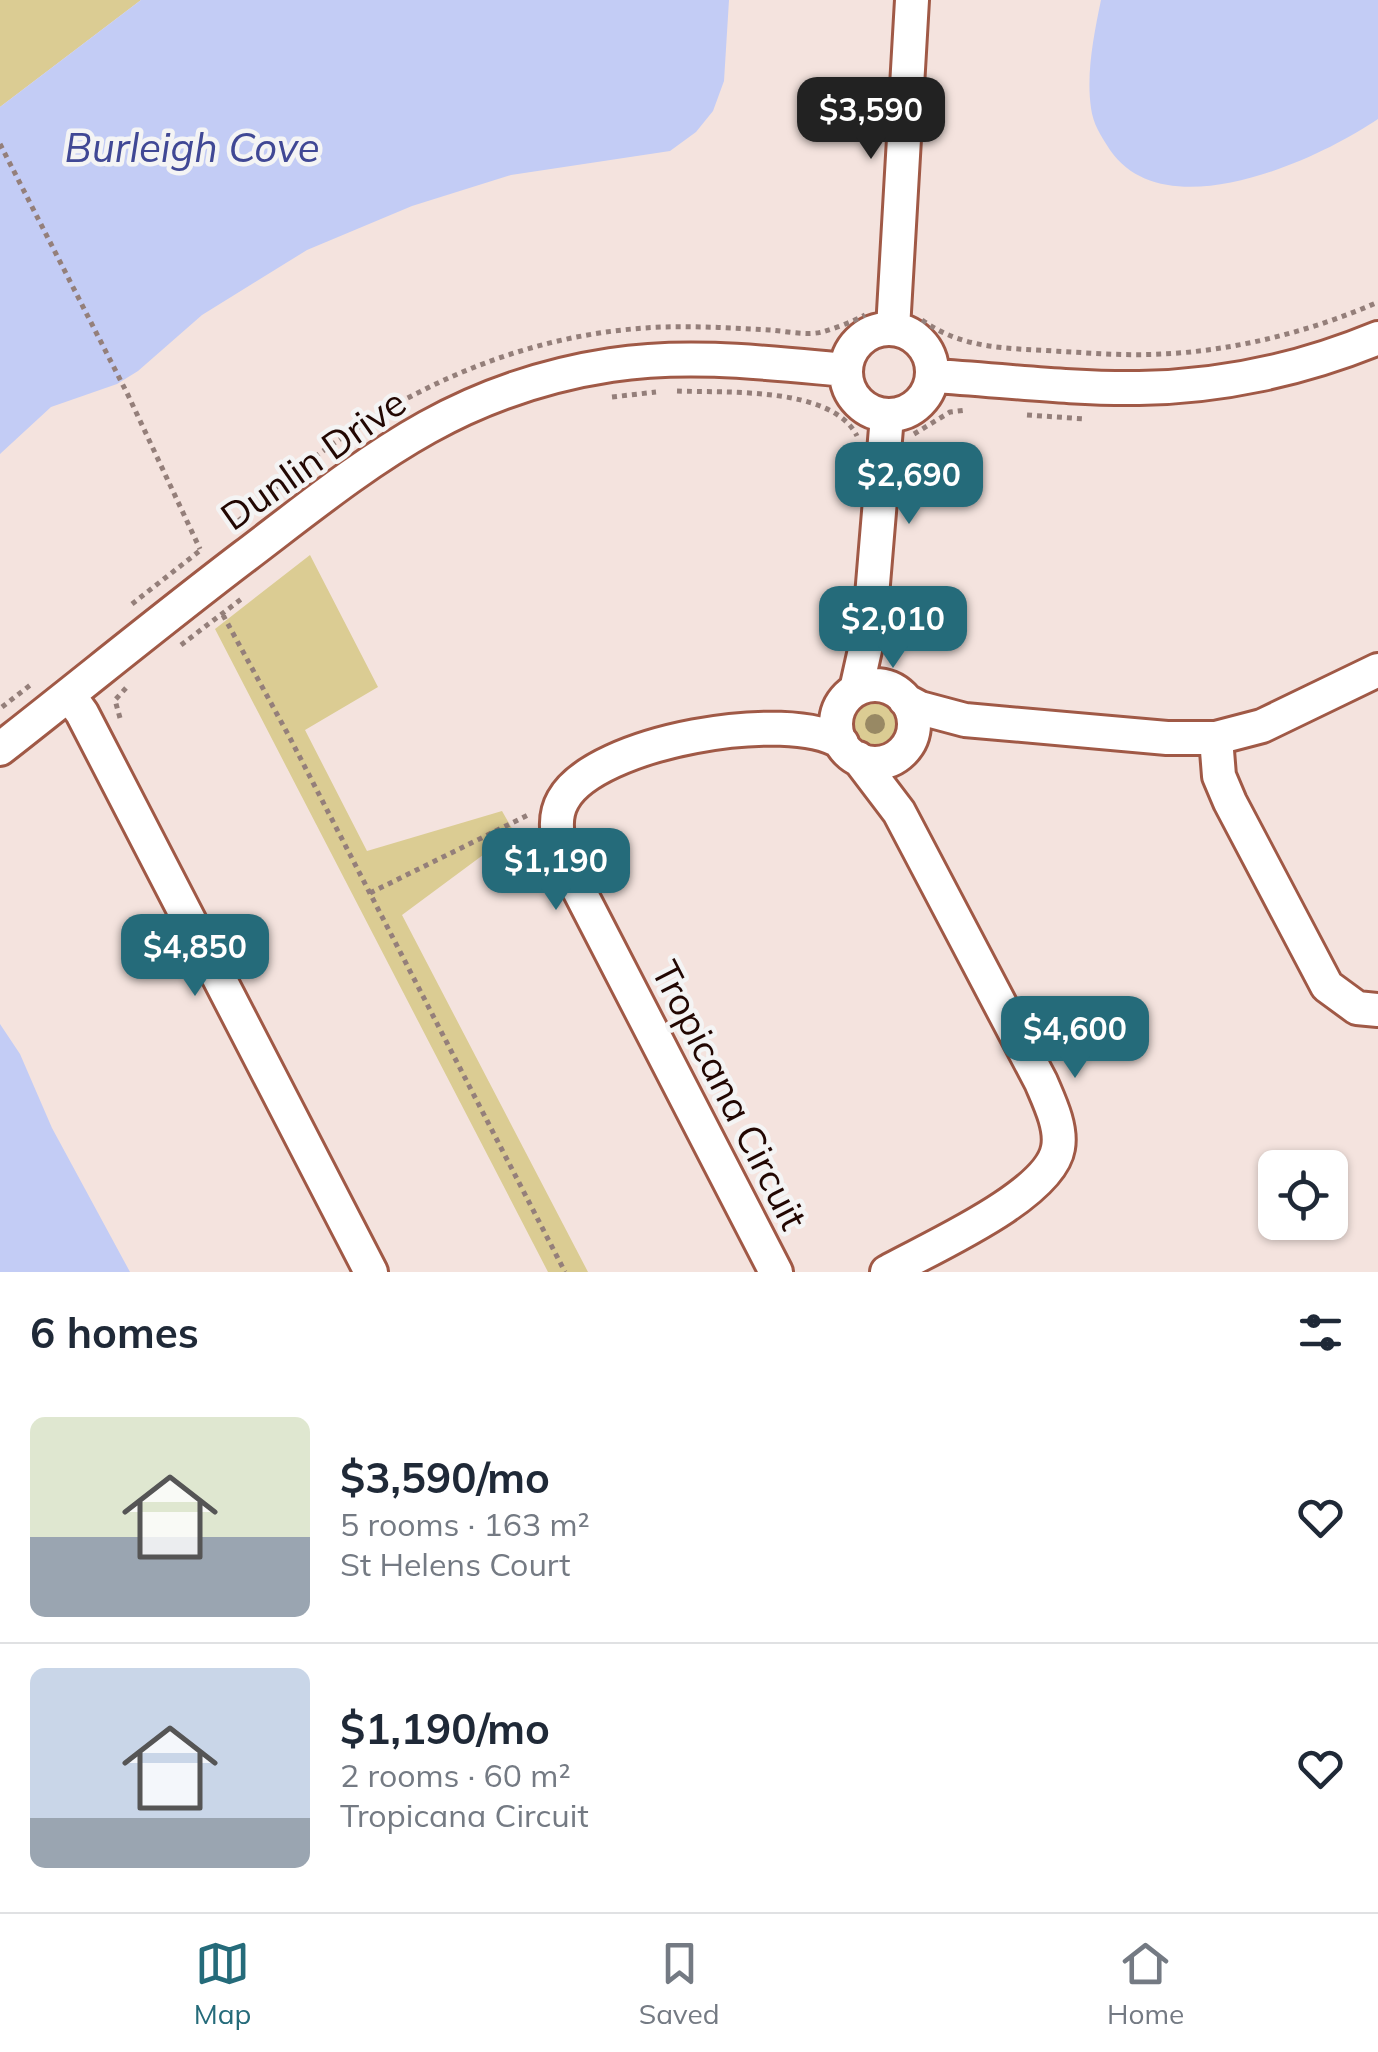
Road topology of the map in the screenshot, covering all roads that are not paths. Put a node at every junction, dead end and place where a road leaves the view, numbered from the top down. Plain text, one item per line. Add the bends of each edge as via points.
1 (912, 0) edge
2 (904, 321) junction
3 (1378, 338) edge
4 (846, 370) junction
5 (933, 376) junction
6 (887, 416) junction
7 (869, 632) junction
8 (1378, 670) edge
9 (898, 694) junction
10 (69, 695) junction
11 (849, 698) junction
12 (965, 720) junction
13 (796, 728) junction
14 (1216, 738) junction
15 (903, 748) junction
16 (0, 749) edge
17 (850, 751) junction
18 (899, 812) junction
19 (1378, 1010) edge
20 (371, 1272) edge
21 (776, 1272) edge
22 (886, 1272) edge

1 - 2 street
2 - 4 street via 866,335
2 - 5 street via 906,332 927,350
3 - 5 street via 1277,370 1186,386 1107,388
4 - 6 street via 853,396
4 - 10 street, Dunlin Drive via 659,360 566,374 476,402 355,470
5 - 6 street via 913,409
6 - 7 street
7 - 9 street via 880,672
7 - 11 street
8 - 14 street via 1262,726
9 - 11 street via 872,685
9 - 12 street via 920,708
9 - 15 street via 914,722
10 - 16 street, Dunlin Drive
10 - 20 street
11 - 13 street
11 - 17 street via 836,724
12 - 14 street
12 - 15 street via 937,726
13 - 17 street via 826,734
13 - 21 street, Tropicana Circuit via 709,734 617,759 581,778 556,818 567,867
14 - 19 street via 1219,776 1230,802 1316,969 1340,999
15 - 17 street via 876,762
15 - 18 street via 894,782
17 - 18 street
18 - 22 street via 1042,1082 1058,1148 1044,1178 1024,1196

